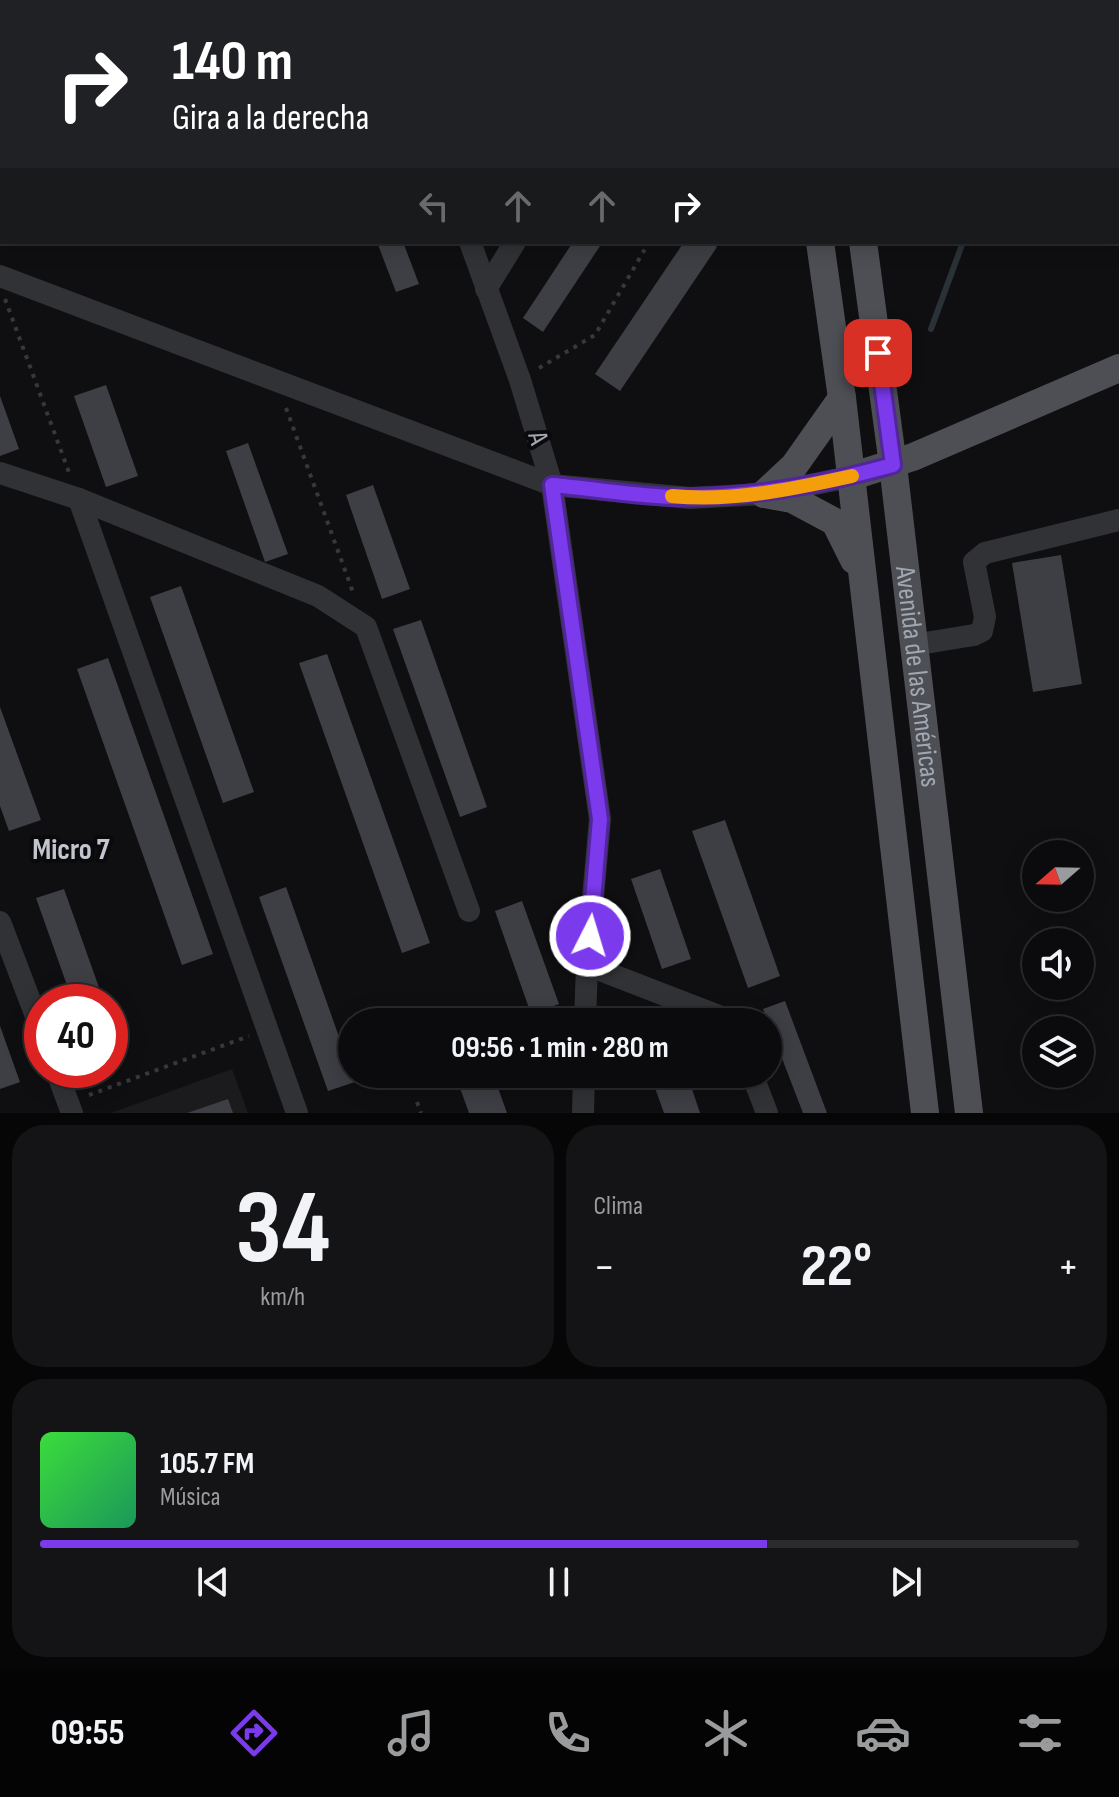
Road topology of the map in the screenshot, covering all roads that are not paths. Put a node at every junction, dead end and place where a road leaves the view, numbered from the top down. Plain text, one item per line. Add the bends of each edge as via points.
1 (471, 244) edge
2 (514, 244) edge
3 (820, 244) edge
4 (863, 244) edge
5 (0, 276) edge
6 (486, 289) junction
7 (1119, 368) edge
8 (842, 398) junction
9 (893, 465) junction
10 (0, 473) edge
11 (850, 477) junction
12 (552, 485) junction
13 (764, 494) junction
14 (79, 499) junction
15 (1119, 520) edge
16 (863, 577) junction
17 (913, 645) junction
18 (469, 911) dead end
19 (0, 922) edge
20 (587, 965) junction
21 (24, 985) edge
22 (585, 1008) edge
23 (698, 1008) edge
24 (63, 1088) edge
25 (584, 1088) edge
26 (757, 1088) edge
27 (70, 1108) edge
28 (297, 1113) edge
29 (583, 1113) edge
30 (767, 1113) edge
31 (925, 1113) edge
32 (969, 1113) edge

1 - 6 street, A
2 - 6 street
3 - 8 main road, Avenida de las Américas
4 - 9 main road, Avenida de las Américas
5 - 12 street
6 - 12 street, A
7 - 9 main road
8 - 11 main road, Avenida de las Américas
8 - 13 main road via 794,466
9 - 11 main road
9 - 17 main road, Avenida de las Américas
10 - 14 street
11 - 13 street
11 - 16 main road, Avenida de las Américas
12 - 13 street via 690,498
12 - 20 street, A via 600,819
13 - 16 main road via 792,499 835,522
14 - 18 street via 318,596 366,627
14 - 28 street
15 - 17 street via 985,553 974,562 985,617 982,631
16 - 31 main road, Avenida de las Américas
17 - 32 main road, Avenida de las Américas
19 - 21 street
20 - 22 street, A
20 - 23 street
24 - 27 street
25 - 29 street
26 - 30 street

